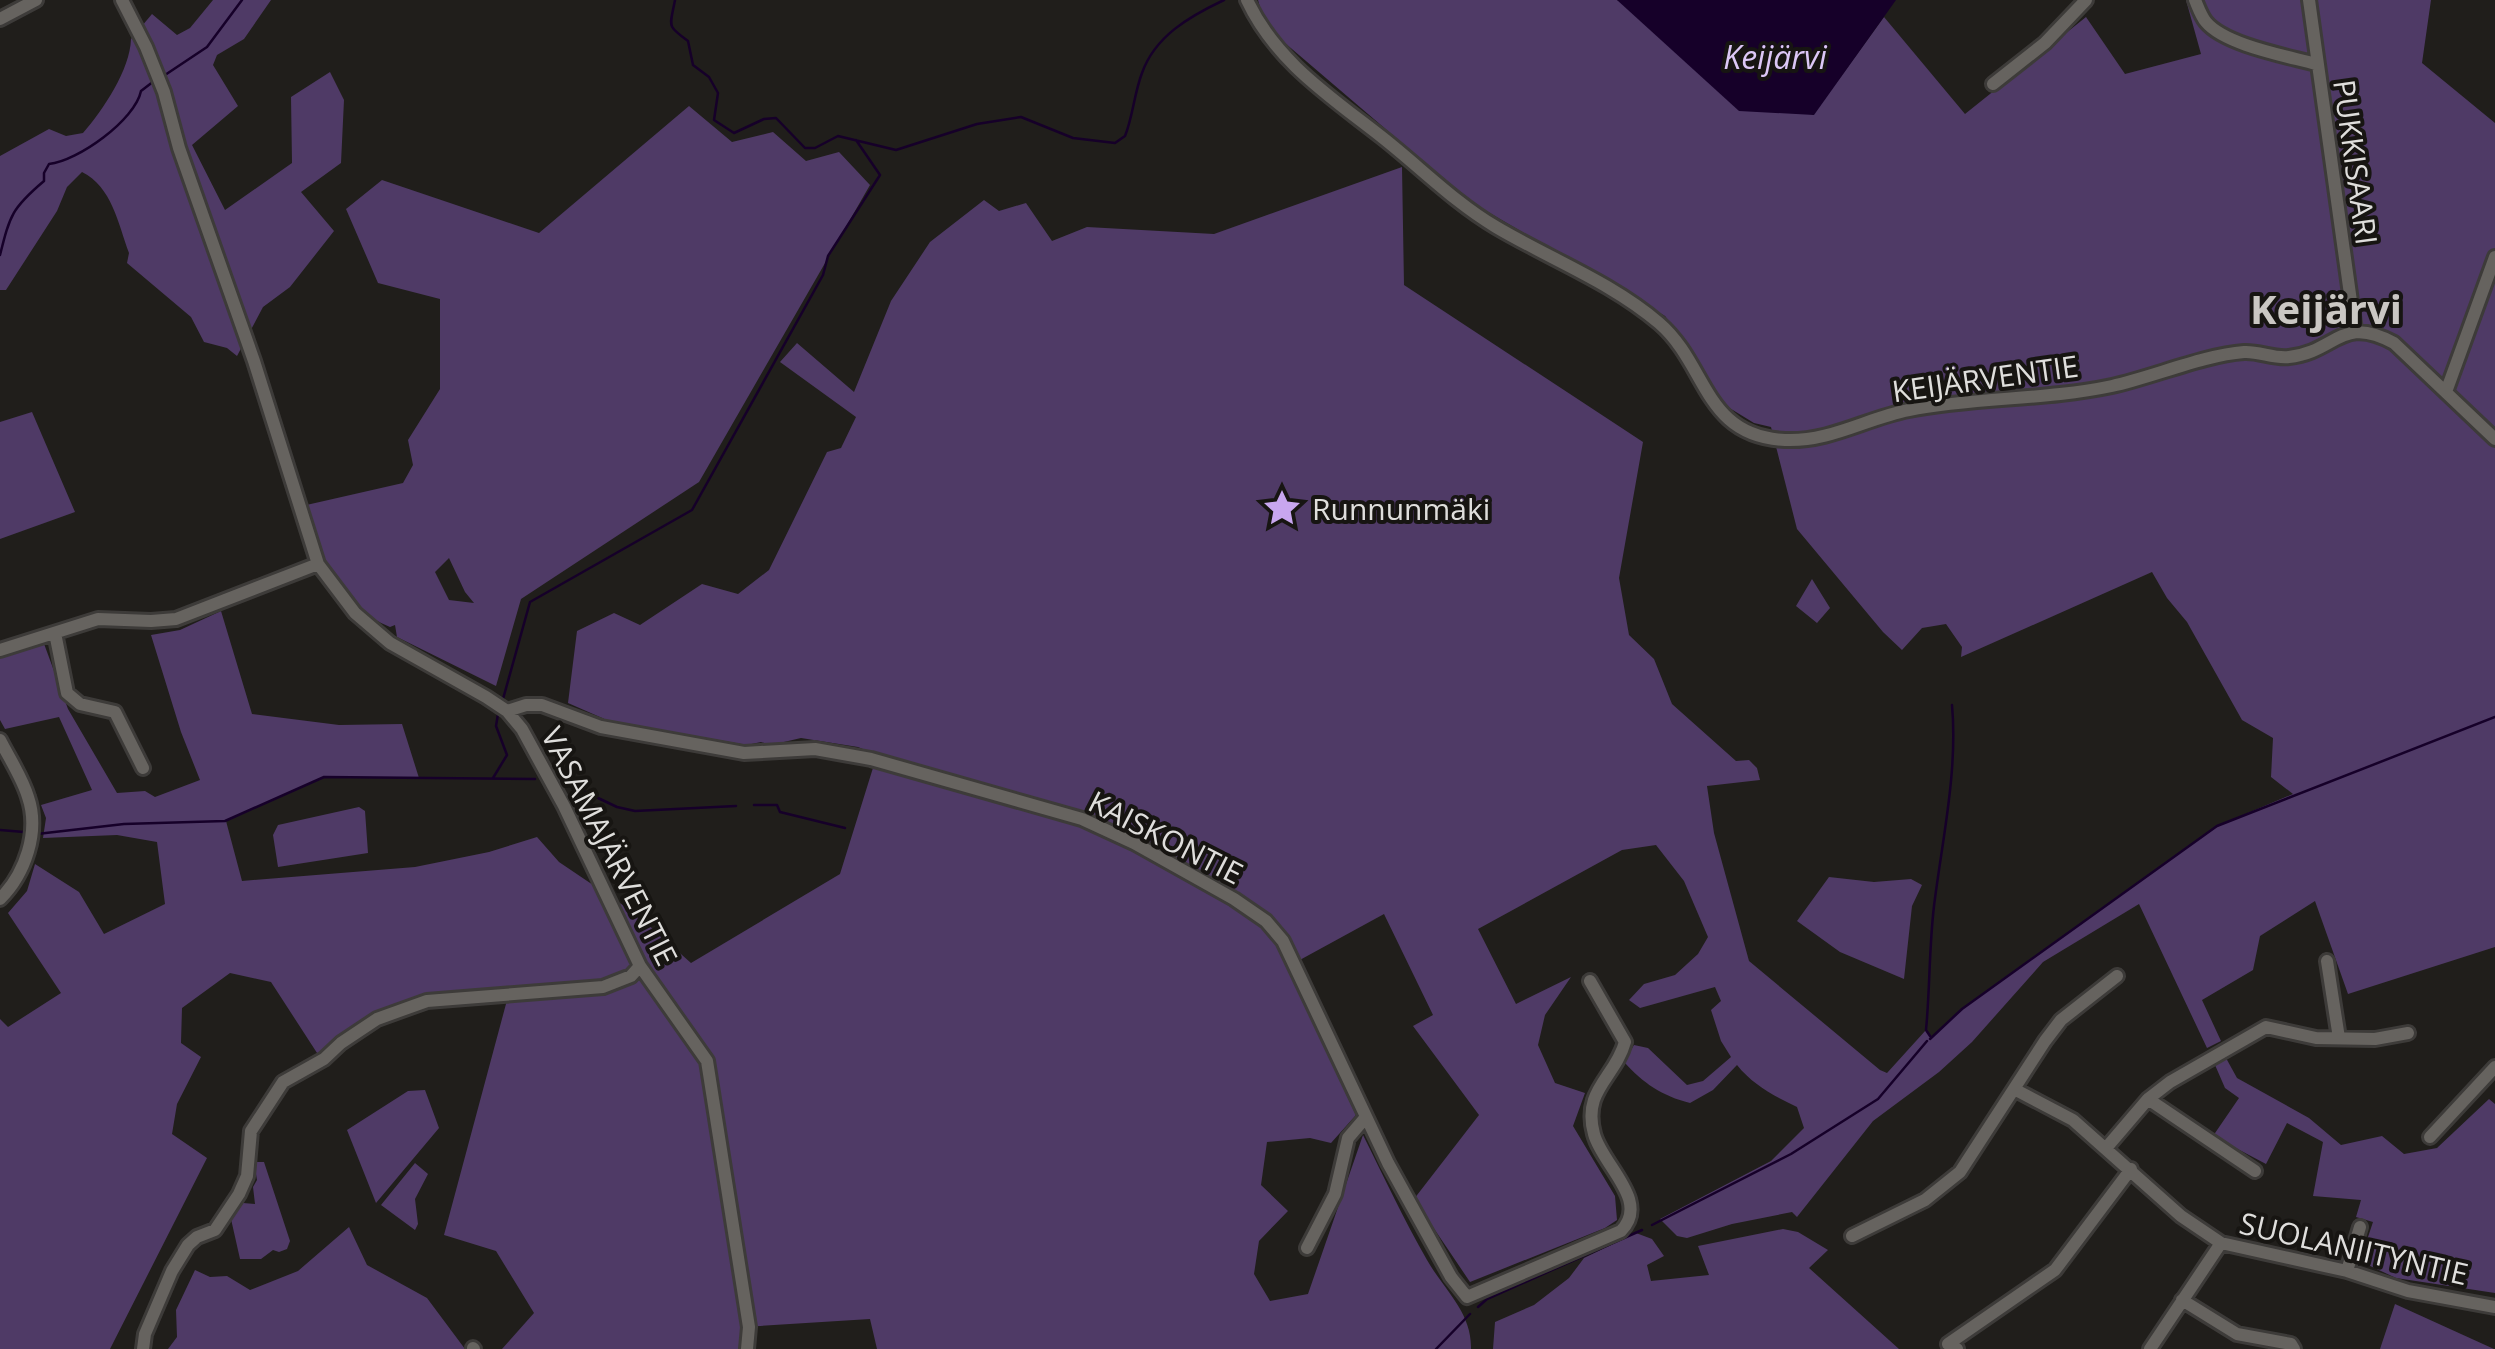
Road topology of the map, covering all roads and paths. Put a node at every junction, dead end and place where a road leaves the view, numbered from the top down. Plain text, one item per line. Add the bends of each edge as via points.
1 (36, 0) edge
2 (122, 0) edge
3 (1247, 0) edge
4 (2086, 0) edge
5 (2195, 0) edge
6 (2310, 0) edge
7 (0, 19) edge
8 (2316, 64) junction
9 (1993, 84) dead end
10 (2495, 257) edge
11 (2355, 330) junction
12 (2446, 392) junction
13 (2495, 439) edge
14 (318, 564) junction
15 (55, 633) junction
16 (0, 650) edge
17 (506, 711) junction
18 (0, 740) edge
19 (144, 768) dead end
20 (0, 899) edge
21 (2328, 961) dead end
22 (640, 966) junction
23 (2117, 976) dead end
24 (1590, 981) dead end
25 (2408, 1033) dead end
26 (2339, 1038) junction
27 (2495, 1067) edge
28 (2014, 1089) junction
29 (2148, 1099) junction
30 (1366, 1117) junction
31 (2430, 1137) dead end
32 (2107, 1147) junction
33 (2130, 1169) junction
34 (2255, 1171) dead end
35 (2360, 1228) dead end
36 (1852, 1236) dead end
37 (2220, 1243) junction
38 (1307, 1248) dead end
39 (2347, 1272) junction
40 (2182, 1300) junction
41 (2495, 1307) edge
42 (1952, 1346) edge
43 (143, 1349) edge
44 (747, 1349) edge
45 (2150, 1349) edge
46 (2294, 1349) edge

1 - 7 street
2 - 14 street, VASAMAJÄRVENTIE via 164,92
3 - 11 street, KEIJÄRVENTIE via 1266,38 1291,64 1460,205 1659,324 1721,414 1764,437 1826,436 1920,408 2110,386 2246,352 2290,358
4 - 9 street
5 - 8 street via 2217,31
6 - 8 street, PUKKISAARI
8 - 11 street, PUKKISAARI
10 - 12 street
11 - 12 street via 2394,343
12 - 13 street
14 - 15 street via 176,618 98,619
14 - 17 street, VASAMAJÄRVENTIE via 355,613 390,643
15 - 16 street
15 - 19 street via 68,693 80,704 115,712
17 - 22 street, VASAMAJÄRVENTIE via 564,806
17 - 30 street, KAISKONTIE via 542,705 601,727 724,750 815,749 871,759 1108,830 1234,899 1276,930
18 - 20 street via 28,795 30,832 23,868
21 - 26 street
22 - 43 street via 602,987 427,1002 378,1018 283,1082 251,1130 239,1194 215,1230 197,1237 172,1271
22 - 44 street, VASAMAJÄRVENTIE via 708,1061
23 - 28 street via 2061,1020
24 - 30 street, KAISKONTIE via 1625,1042 1595,1092 1592,1124 1631,1204 1621,1231 1467,1297 1418,1222
25 - 26 street
26 - 29 street via 2266,1027
27 - 31 street
28 - 32 street, SUOLANIITYNTIE
28 - 36 street via 1960,1172 1925,1200
29 - 32 street
29 - 34 street
30 - 38 street via 1348,1138 1335,1194
32 - 33 street, SUOLANIITYNTIE
33 - 37 street, SUOLANIITYNTIE
33 - 42 street via 2055,1270
35 - 39 street
37 - 39 street, SUOLANIITYNTIE
37 - 40 street
39 - 41 street, SUOLANIITYNTIE
40 - 45 street
40 - 46 street via 2237,1334

